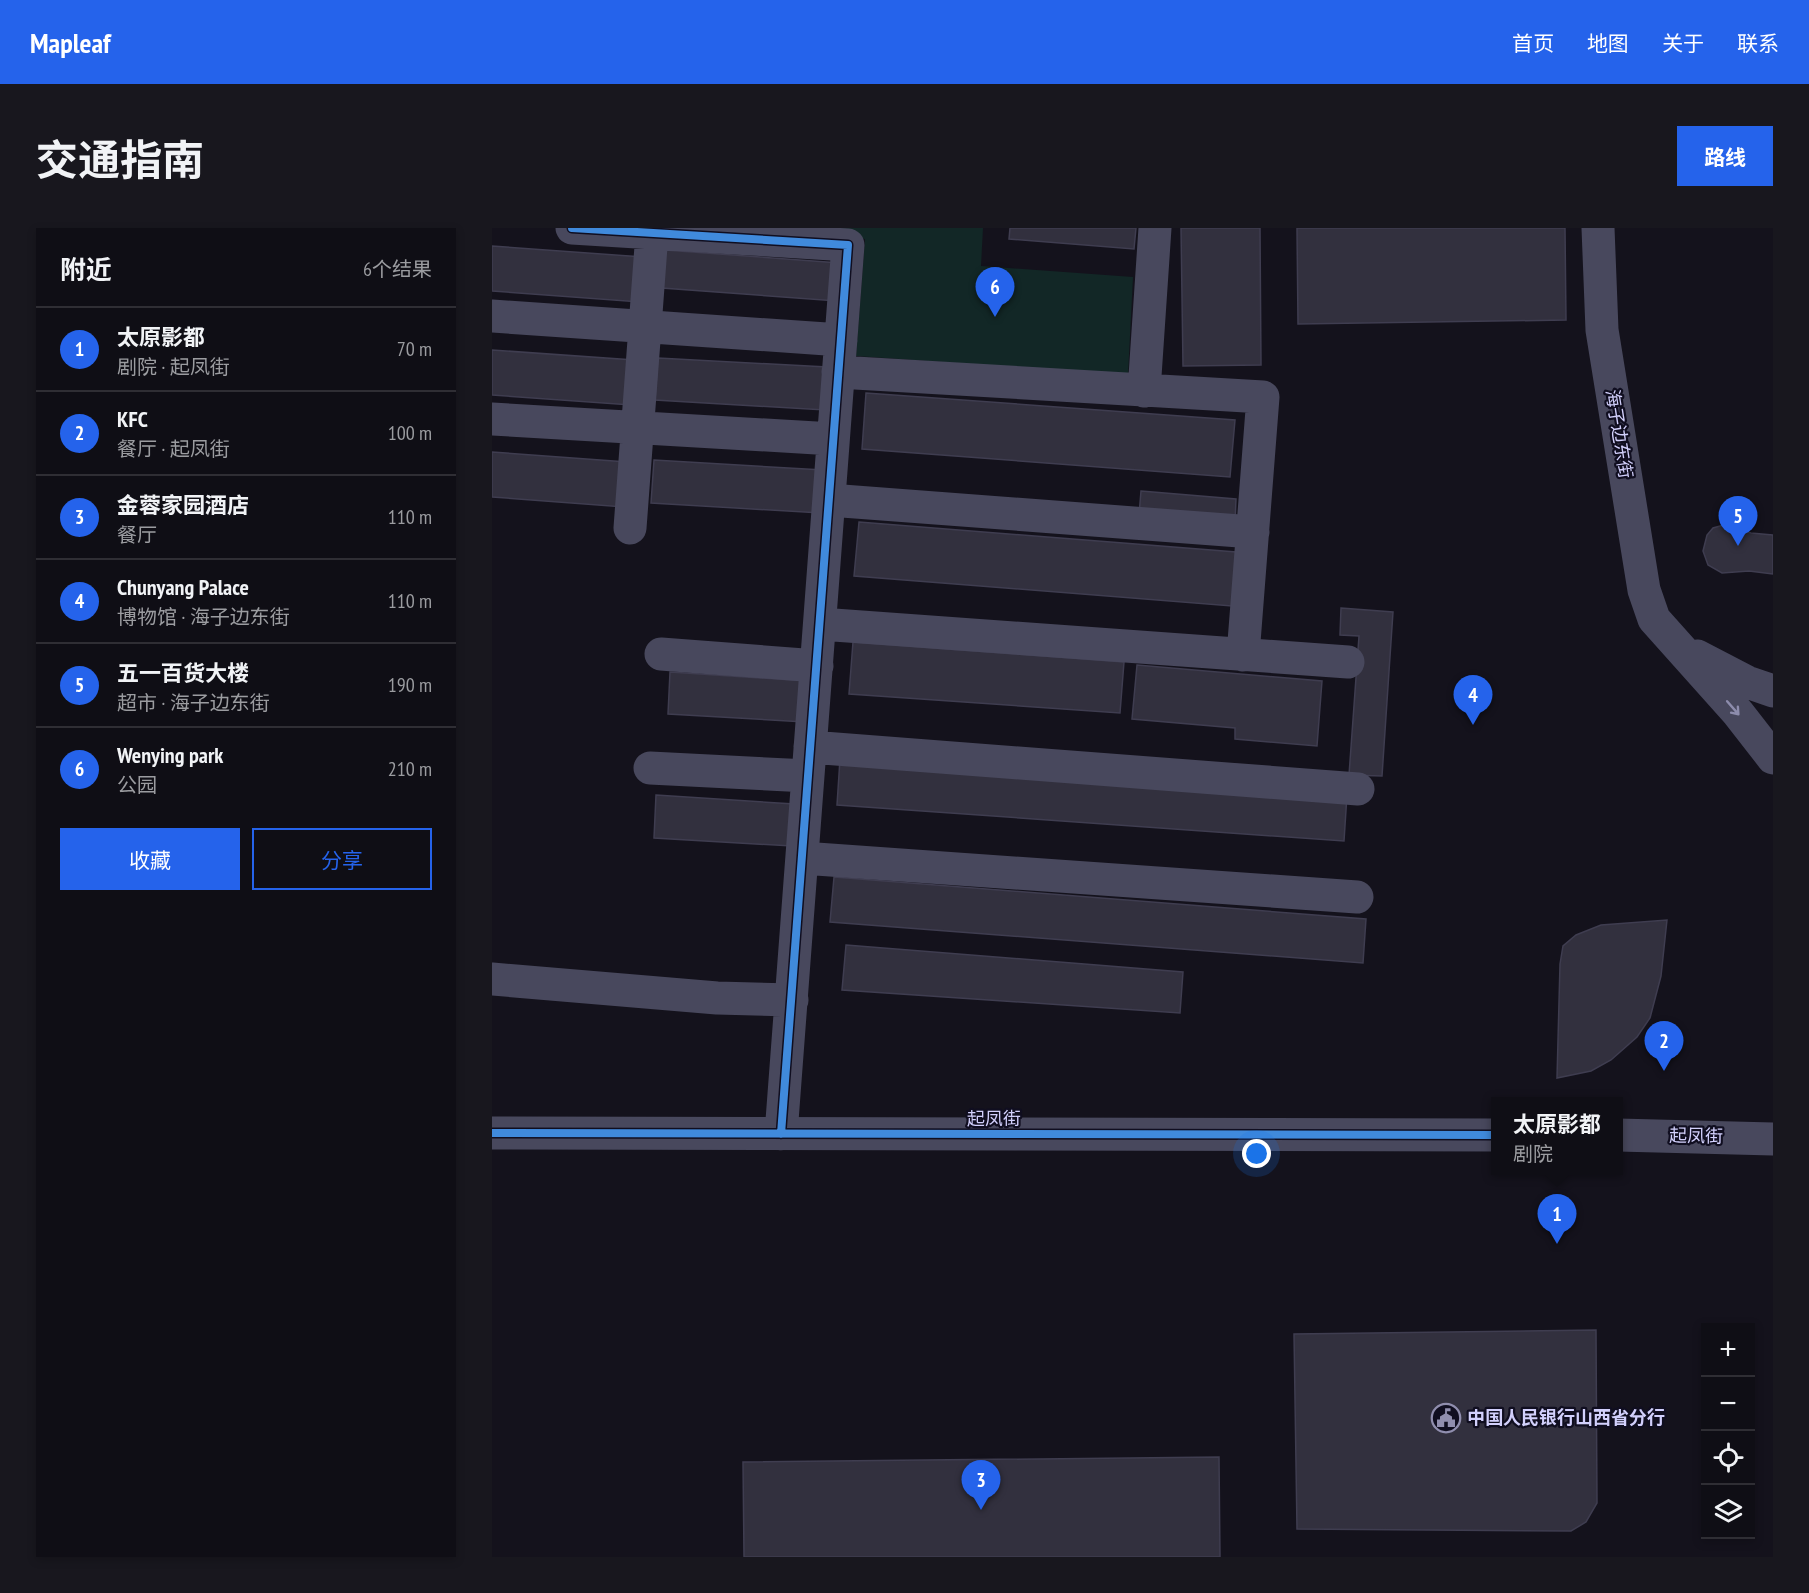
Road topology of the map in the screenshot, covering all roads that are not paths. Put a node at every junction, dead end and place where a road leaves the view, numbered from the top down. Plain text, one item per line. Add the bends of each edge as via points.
1 (572, 228) edge
2 (1155, 228) edge
3 (1598, 228) edge
4 (652, 233) junction
5 (492, 316) edge
6 (645, 326) junction
7 (841, 340) junction
8 (838, 372) junction
9 (1144, 391) junction
10 (492, 419) edge
11 (637, 427) junction
12 (833, 439) junction
13 (829, 500) junction
14 (630, 528) dead end
15 (1253, 532) junction
16 (820, 624) junction
17 (1666, 634) junction
18 (661, 654) dead end
19 (1243, 655) junction
20 (1348, 663) dead end
21 (817, 666) junction
22 (1773, 691) edge
23 (1773, 758) edge
24 (809, 762) junction
25 (650, 768) dead end
26 (1358, 789) dead end
27 (802, 858) junction
28 (1357, 897) dead end
29 (492, 979) edge
30 (792, 1000) junction
31 (492, 1133) edge
32 (782, 1134) junction
33 (1491, 1135) edge
34 (1623, 1135) edge
35 (1773, 1139) edge

1 - 4 street
2 - 9 street
3 - 17 street, 海子边东街 via 1602,330 1644,590 1654,619
4 - 6 street
4 - 7 street via 848,245
5 - 6 street
6 - 7 street
6 - 11 street
7 - 8 street
8 - 9 street
8 - 12 street
9 - 15 street via 1263,397
10 - 11 street
11 - 12 street
11 - 14 street
12 - 13 street
13 - 15 street
13 - 16 street
15 - 19 street
16 - 19 street
16 - 21 street
17 - 22 street via 1702,660
17 -> 23 street
18 - 21 street
19 - 20 street
21 - 24 street
24 - 25 street
24 - 26 street
24 - 27 street
27 - 28 street
27 - 30 street
29 - 30 street via 717,998
30 - 32 street
31 - 32 street, 起凤街
32 - 33 street, 起凤街
34 - 35 street, 起凤街

